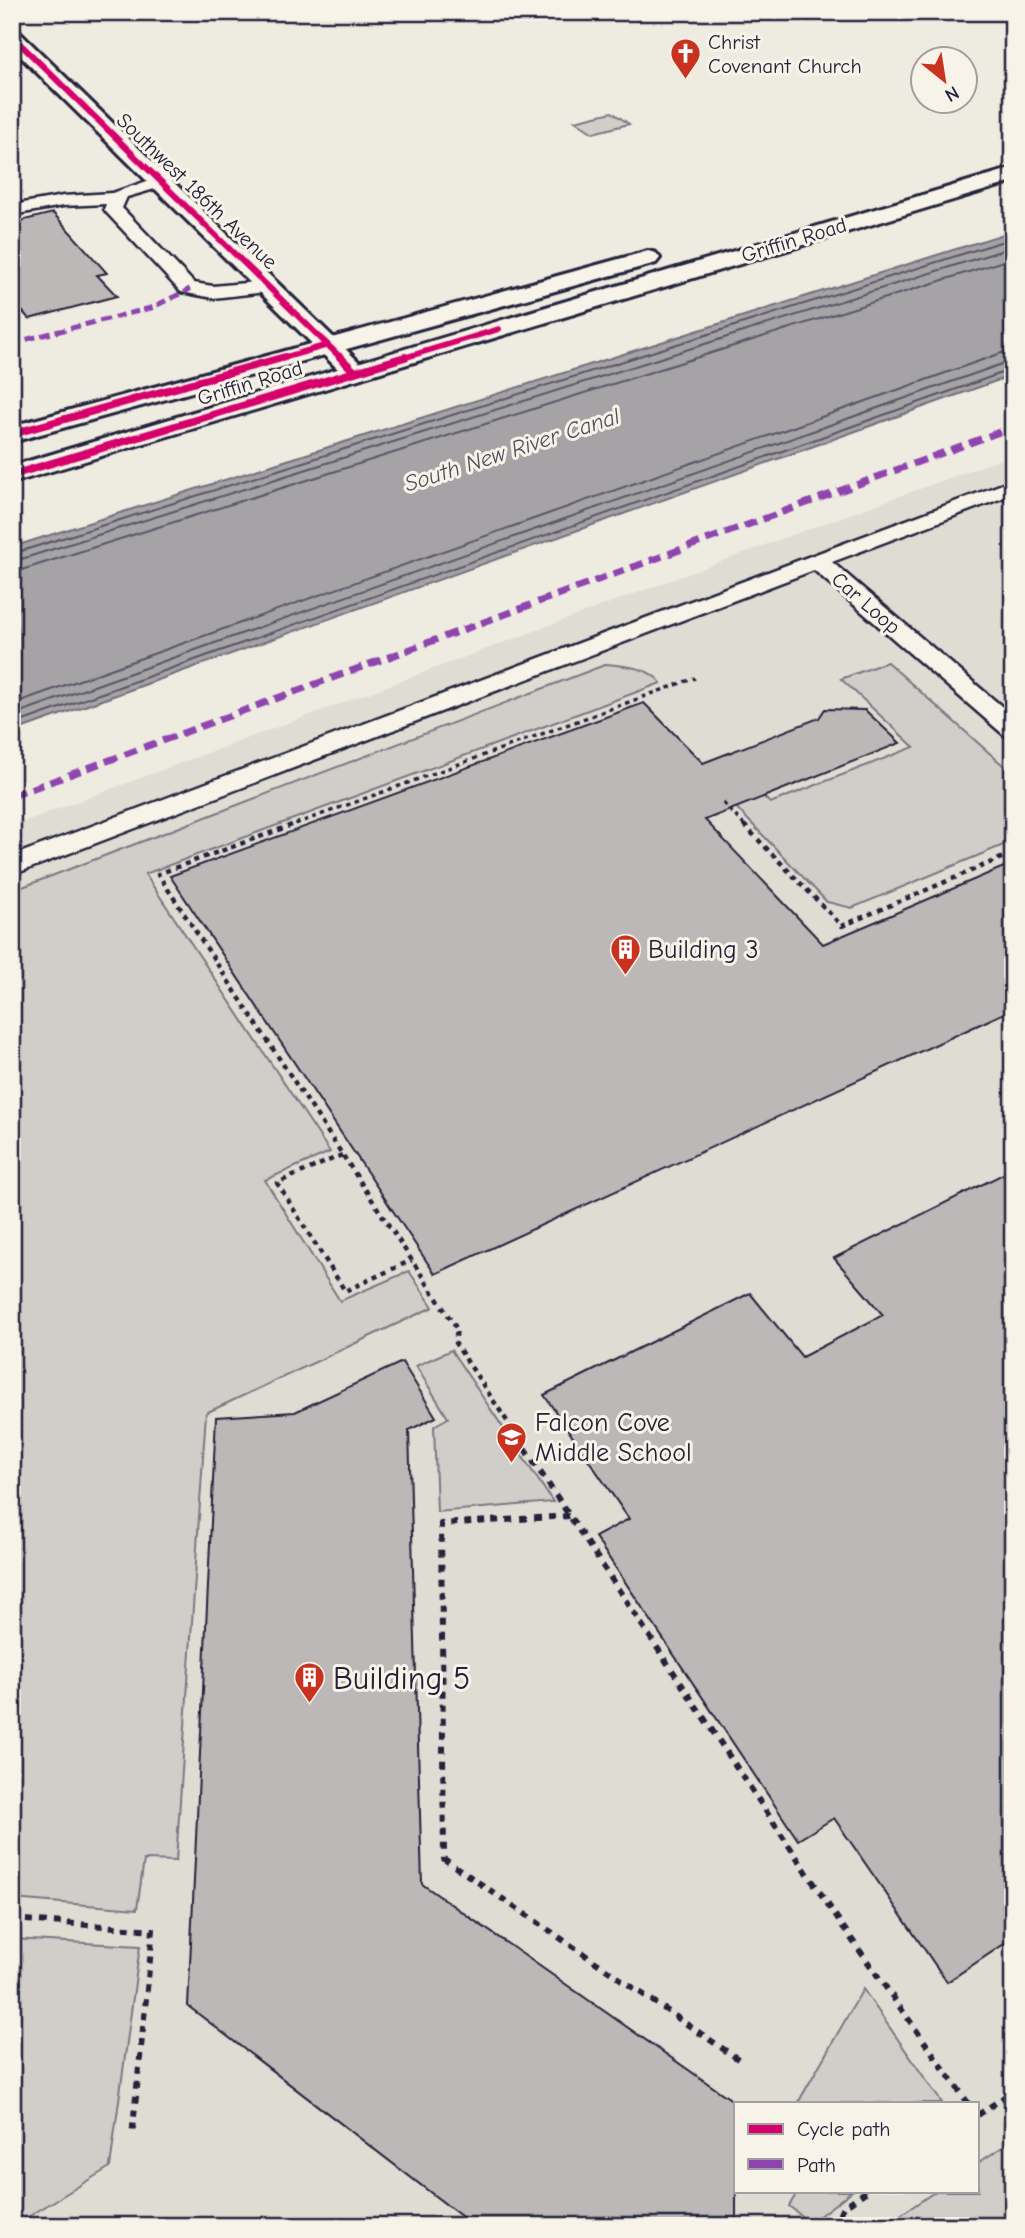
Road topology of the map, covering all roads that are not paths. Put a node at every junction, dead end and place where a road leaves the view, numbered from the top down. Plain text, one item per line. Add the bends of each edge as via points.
1 (12, 36) edge
2 (1013, 158) edge
3 (1013, 175) edge
4 (159, 182) junction
5 (118, 198) junction
6 (12, 210) edge
7 (758, 228) dead end
8 (664, 253) dead end
9 (268, 287) junction
10 (328, 345) junction
11 (355, 372) junction
12 (12, 434) edge
13 (12, 475) edge
14 (1013, 486) edge
15 (816, 560) junction
16 (1013, 729) edge
17 (12, 866) edge

1 - 4 main road, Southwest 186th Avenue
2 - 7 main road, Griffin Road
3 - 11 main road, Griffin Road
4 - 5 lane
4 - 9 main road, Southwest 186th Avenue
5 - 6 lane
5 - 9 lane via 113,209 187,288 213,292
8 - 10 main road, Griffin Road
9 - 10 main road, Southwest 186th Avenue
10 - 11 main road, Southwest 186th Avenue
10 - 12 main road, Griffin Road
11 - 13 main road, Griffin Road
14 - 15 lane, Car Loop
15 - 16 lane, Car Loop
15 - 17 lane

